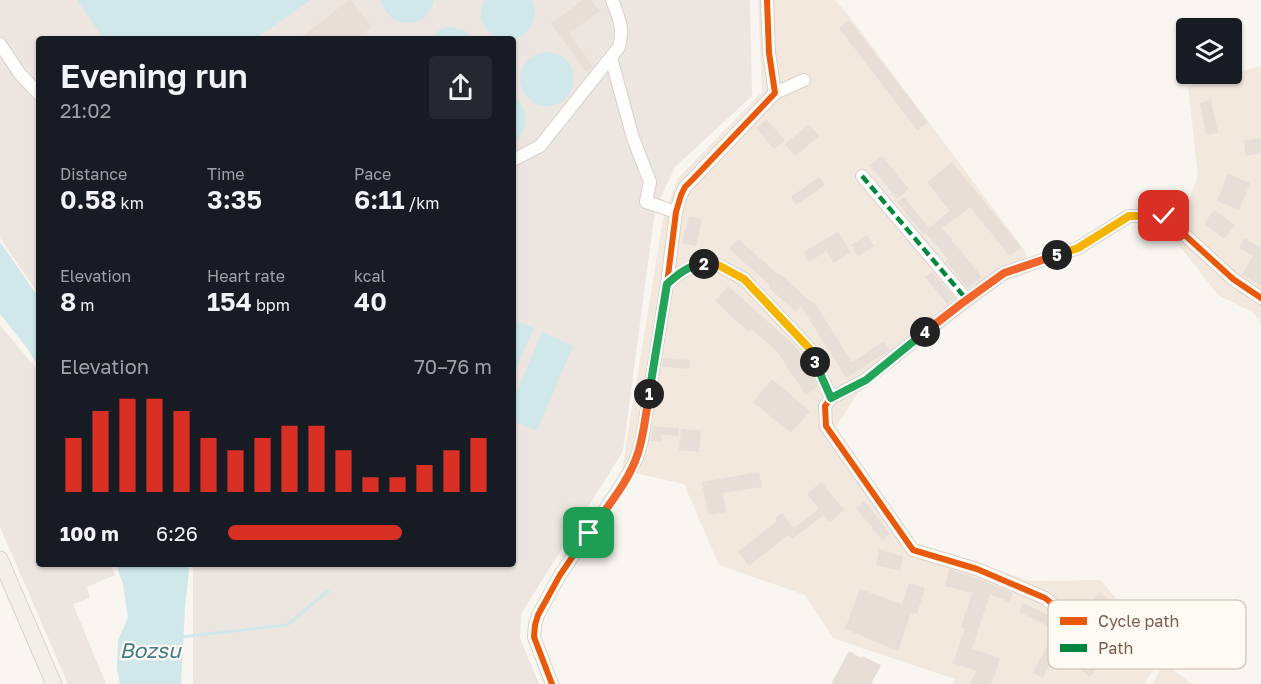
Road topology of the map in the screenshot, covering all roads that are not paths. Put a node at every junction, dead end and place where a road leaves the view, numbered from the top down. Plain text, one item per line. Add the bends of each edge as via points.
1 (612, 0) edge
2 (766, 0) edge
3 (0, 44) edge
4 (611, 58) junction
5 (804, 80) dead end
6 (36, 91) edge
7 (775, 93) junction
8 (516, 158) edge
9 (862, 176) dead end
10 (676, 212) junction
11 (667, 284) junction
12 (1261, 298) edge
13 (967, 300) junction
14 (831, 398) junction
15 (0, 559) edge
16 (1048, 600) edge
17 (54, 684) edge
18 (552, 684) edge

1 - 4 street via 622,34
2 - 7 street
3 - 6 street
4 - 8 street via 540,146
4 - 10 street via 633,138 650,182 646,202
5 - 7 street
7 - 10 street via 685,187
9 - 13 street
10 - 11 street
11 - 14 street via 699,264 718,265 744,279 809,348
11 - 18 street via 638,455 560,575 535,625 534,637
12 - 13 street via 1233,279 1164,216 1129,216 1078,248 1004,273
13 - 14 street via 866,380
14 - 16 street via 825,406 826,426 913,550 977,569
15 - 17 main road

